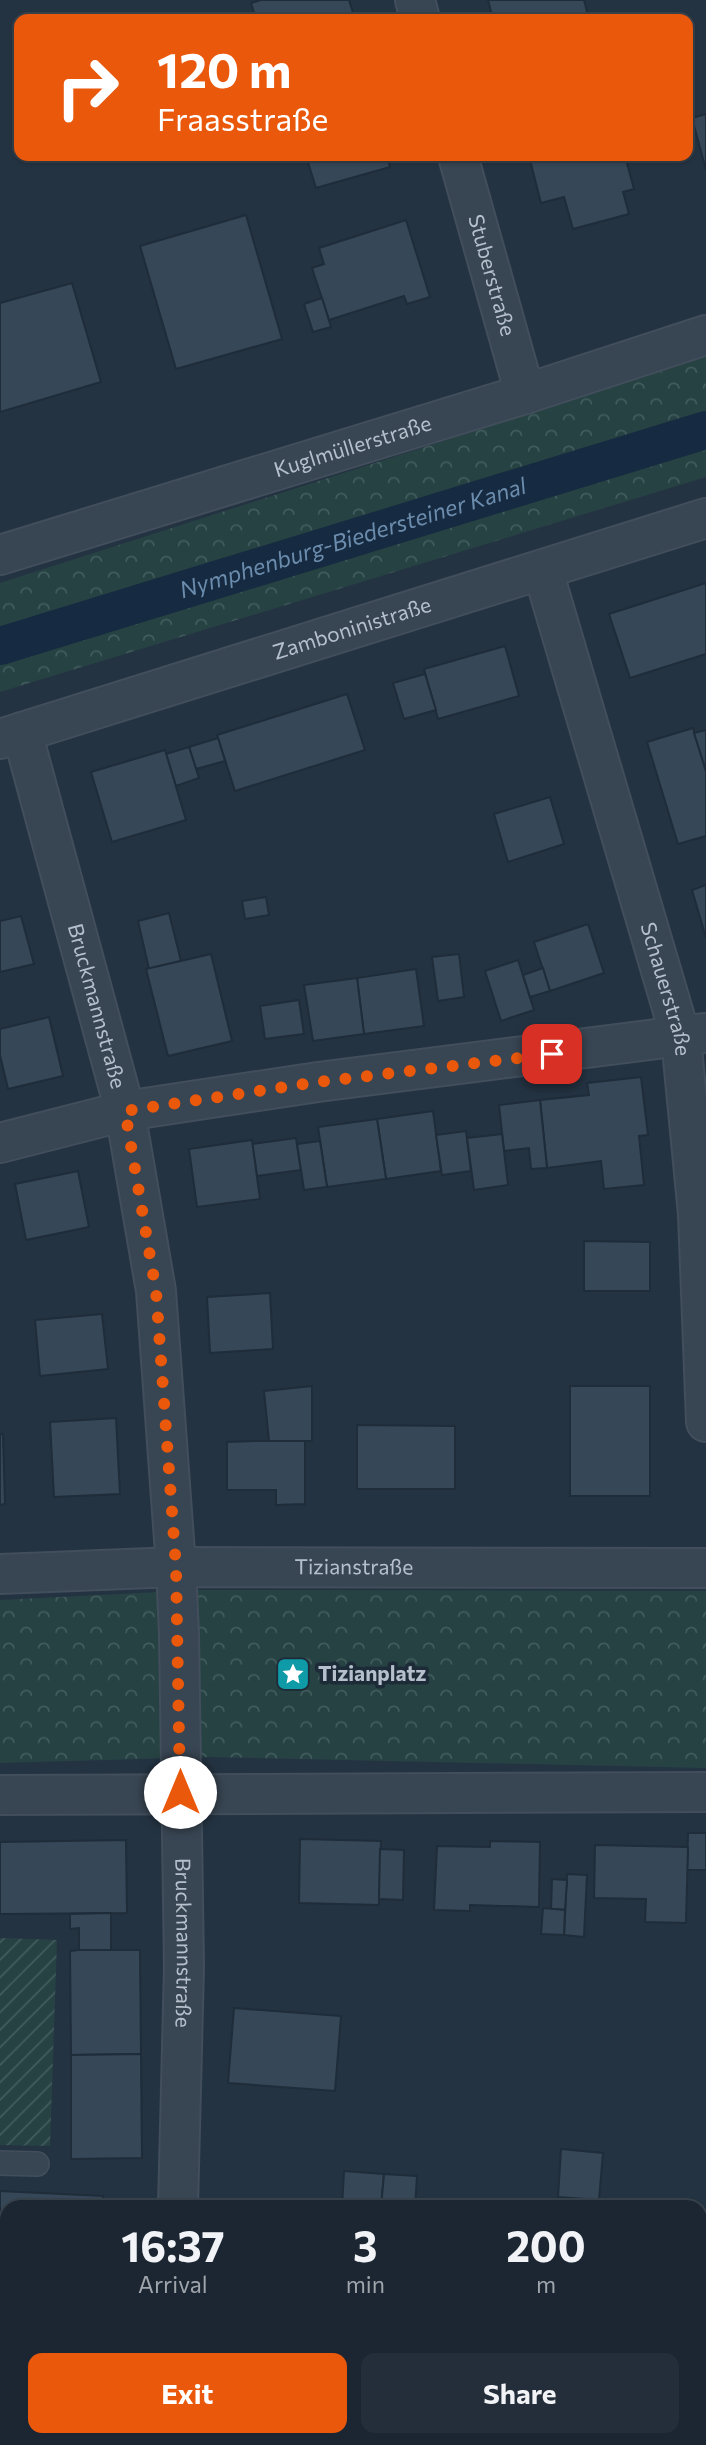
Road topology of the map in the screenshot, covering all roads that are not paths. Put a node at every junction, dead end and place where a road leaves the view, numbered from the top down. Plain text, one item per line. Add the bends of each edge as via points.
1 (459, 161) edge
2 (706, 335) edge
3 (525, 394) junction
4 (706, 518) edge
5 (0, 555) edge
6 (543, 571) junction
7 (11, 736) edge
8 (693, 1035) edge
9 (125, 1111) junction
10 (0, 1143) edge
11 (706, 1422) edge
12 (176, 1567) junction
13 (706, 1568) edge
14 (0, 1574) edge
15 (180, 1792) junction
16 (706, 1792) edge
17 (0, 1795) edge
18 (0, 2163) edge
19 (37, 2164) dead end
20 (178, 2200) edge

1 - 3 street, Stuberstraße
2 - 3 street, Kuglmüllerstraße
3 - 5 street, Kuglmüllerstraße
4 - 6 street, Zamboninistraße
6 - 7 street, Zamboninistraße
6 - 8 street, Schauerstraße
7 - 9 street, Bruckmannstraße
8 - 9 street
8 - 11 street, Schauerstraße
9 - 10 street
9 - 12 street, Bruckmannstraße via 156,1291
12 - 13 street, Tizianstraße
12 - 14 street, Tizianstraße
12 - 15 street, Bruckmannstraße
15 - 16 street
15 - 17 street
15 - 20 street, Bruckmannstraße via 184,1967
18 - 19 lane

